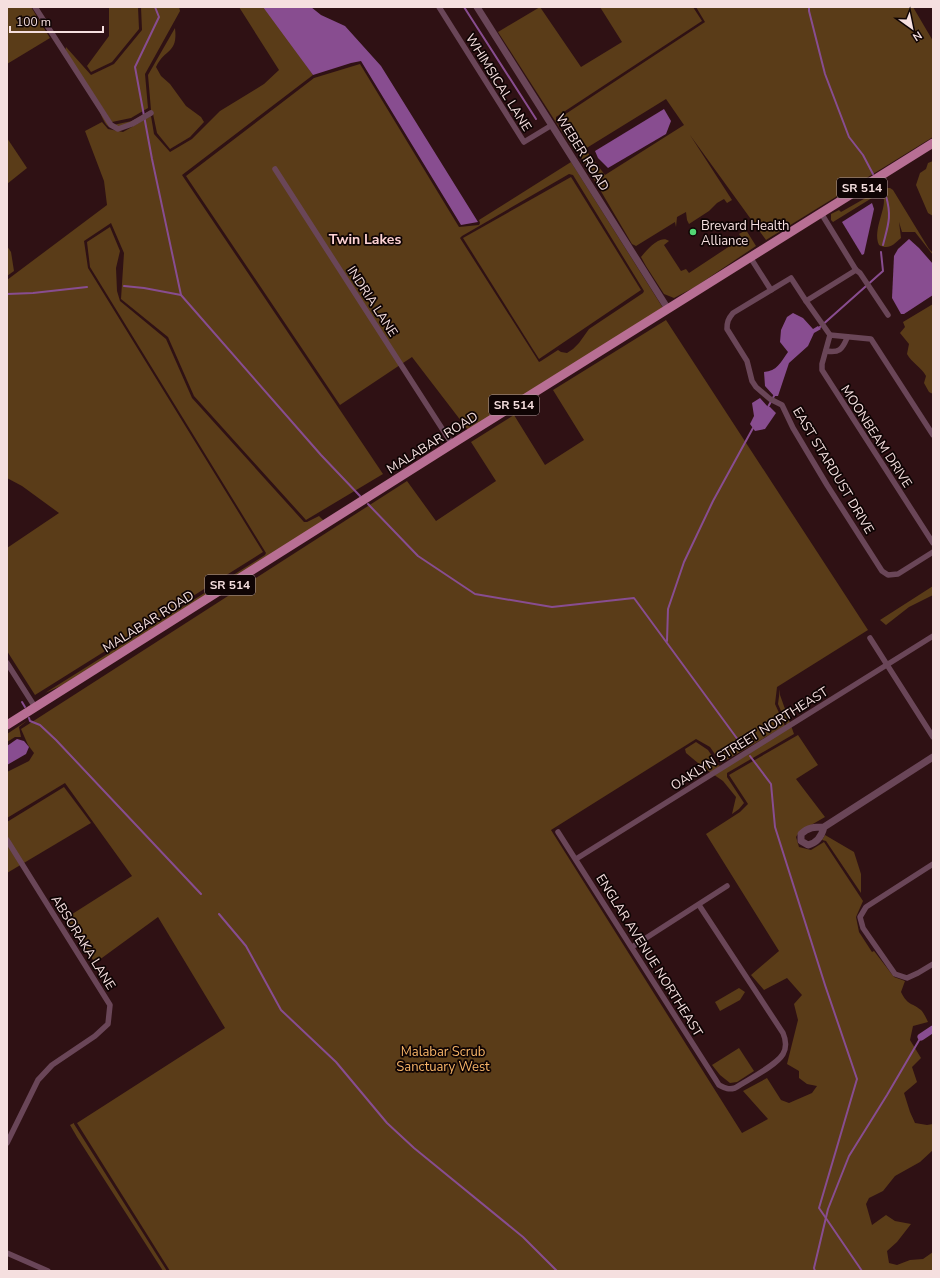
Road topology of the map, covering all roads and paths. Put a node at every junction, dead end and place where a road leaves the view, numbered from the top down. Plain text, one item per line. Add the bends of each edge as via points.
1 (35, 7) edge
2 (439, 7) edge
3 (477, 7) edge
4 (151, 113) dead end
5 (552, 125) junction
6 (933, 143) edge
7 (275, 169) dead end
8 (821, 213) junction
9 (750, 257) junction
10 (856, 270) junction
11 (771, 290) junction
12 (806, 302) junction
13 (668, 309) junction
14 (888, 316) dead end
15 (830, 335) junction
16 (847, 338) junction
17 (826, 351) junction
18 (933, 435) edge
19 (452, 444) junction
20 (933, 543) edge
21 (933, 552) edge
22 (933, 636) edge
23 (870, 638) dead end
24 (7, 663) edge
25 (887, 665) junction
26 (35, 707) junction
27 (7, 725) edge
28 (933, 737) edge
29 (933, 757) edge
30 (824, 827) dead end
31 (558, 832) dead end
32 (7, 840) edge
33 (576, 859) junction
34 (933, 864) edge
35 (727, 886) dead end
36 (699, 905) junction
37 (632, 947) junction
38 (933, 964) edge
39 (7, 1143) edge
40 (7, 1253) edge
41 (48, 1271) edge

1 - 4 street via 111,125 118,128 132,124
2 - 5 street, WHIMSICAL LANE via 524,142
3 - 5 street, WEBER ROAD
5 - 13 street, WEBER ROAD
6 - 8 main road, MALABAR ROAD / SR 514
7 - 19 street, INDRIA LANE
8 - 9 main road, MALABAR ROAD / SR 514
8 - 10 street
9 - 11 street
9 - 13 main road, MALABAR ROAD / SR 514
10 - 12 street
10 - 14 street
11 - 12 street via 791,278
11 - 21 street, EAST STARDUST DRIVE via 728,318 727,329 747,361 752,381 770,399 782,405 823,479 882,571 888,575 898,574
12 - 15 street
13 - 19 main road, MALABAR ROAD / SR 514
15 - 16 street
15 - 17 street, MOONBEAM DRIVE
16 - 17 street via 843,348 838,351
16 - 18 street via 871,339
17 - 20 street, MOONBEAM DRIVE via 822,370
19 - 26 main road, MALABAR ROAD / SR 514
22 - 25 street, OAKLYN STREET NORTHEAST
23 - 25 street
24 - 26 street
25 - 28 street
25 - 33 street, OAKLYN STREET NORTHEAST
26 - 27 main road, MALABAR ROAD / SR 514
29 - 30 street
31 - 33 street, ENGLAR AVENUE NORTHEAST
32 - 39 street, ABSORAKA LANE via 110,1005 108,1024 95,1036 52,1065 38,1080
33 - 37 street, ENGLAR AVENUE NORTHEAST
34 - 38 street via 866,907 860,917 863,928 895,974 907,978
35 - 36 street
36 - 37 street
36 - 37 street, ENGLAR AVENUE NORTHEAST via 783,1033 786,1046 783,1054 772,1065 730,1090 719,1085
40 - 41 street

